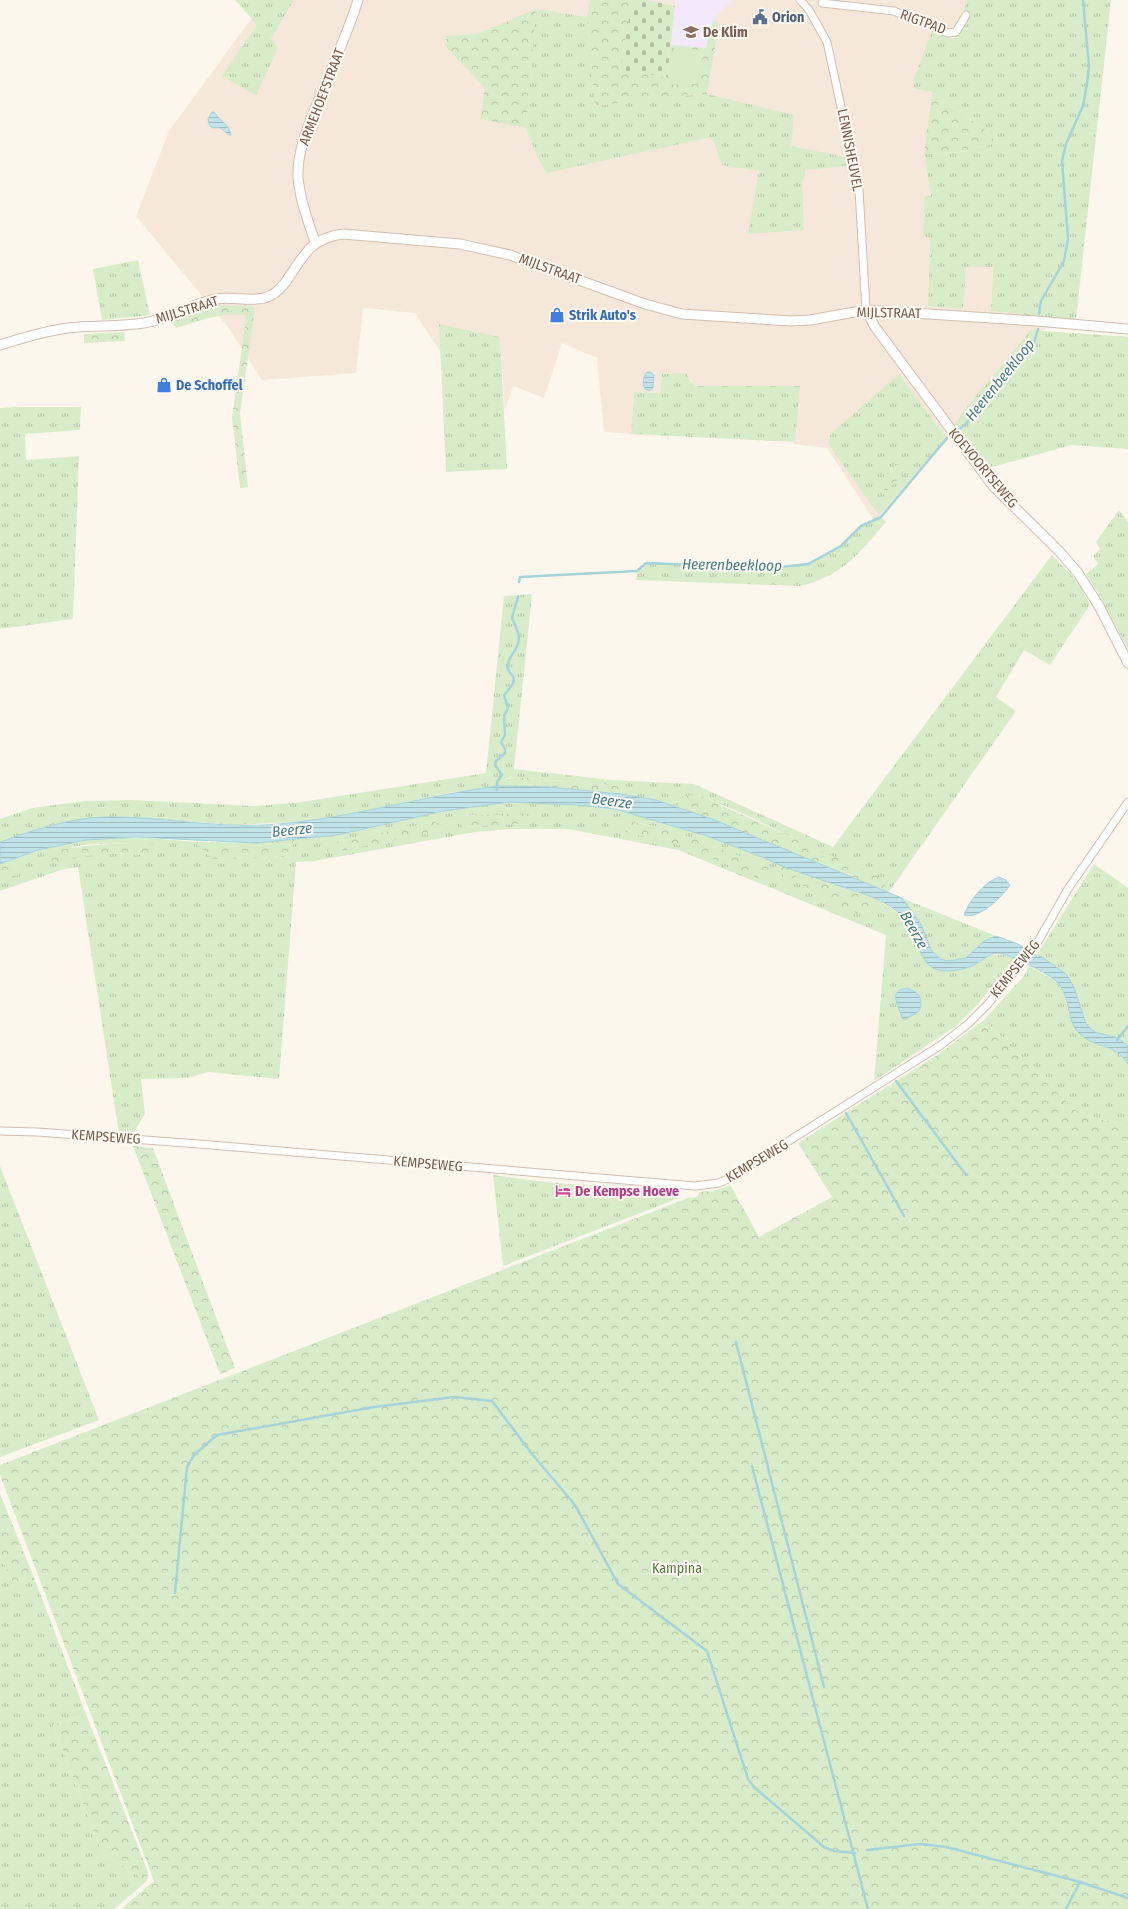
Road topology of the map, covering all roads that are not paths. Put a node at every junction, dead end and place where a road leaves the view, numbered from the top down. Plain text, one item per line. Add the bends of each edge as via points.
1 (358, 0) edge
2 (800, 0) edge
3 (823, 1) edge
4 (809, 10) junction
5 (966, 15) dead end
6 (315, 242) junction
7 (866, 310) junction
8 (1128, 329) edge
9 (0, 345) edge
10 (1128, 663) edge
11 (1128, 802) edge
12 (0, 1131) edge

1 - 6 street, ARMEHOEFSTRAAT via 306,131 301,150 298,176 300,191
2 - 4 street, LENNISHEUVEL
3 - 4 street
3 - 5 street, RIGTPAD via 894,11 948,33 956,32
4 - 7 street, LENNISHEUVEL via 827,42 859,190
6 - 7 street, MIJLSTRAAT via 343,234 475,247 510,255 645,304 682,314 791,321
6 - 9 street, MIJLSTRAAT via 303,255 284,285 264,298 218,299 144,323 69,328
7 - 8 street, MIJLSTRAAT
7 - 10 street, KOEVOORTSEWEG via 875,327 983,473 1001,495 1078,573 1099,606
11 - 12 street, KEMPSEWEG via 1072,883 1031,952 977,1015 941,1045 730,1178 708,1186

